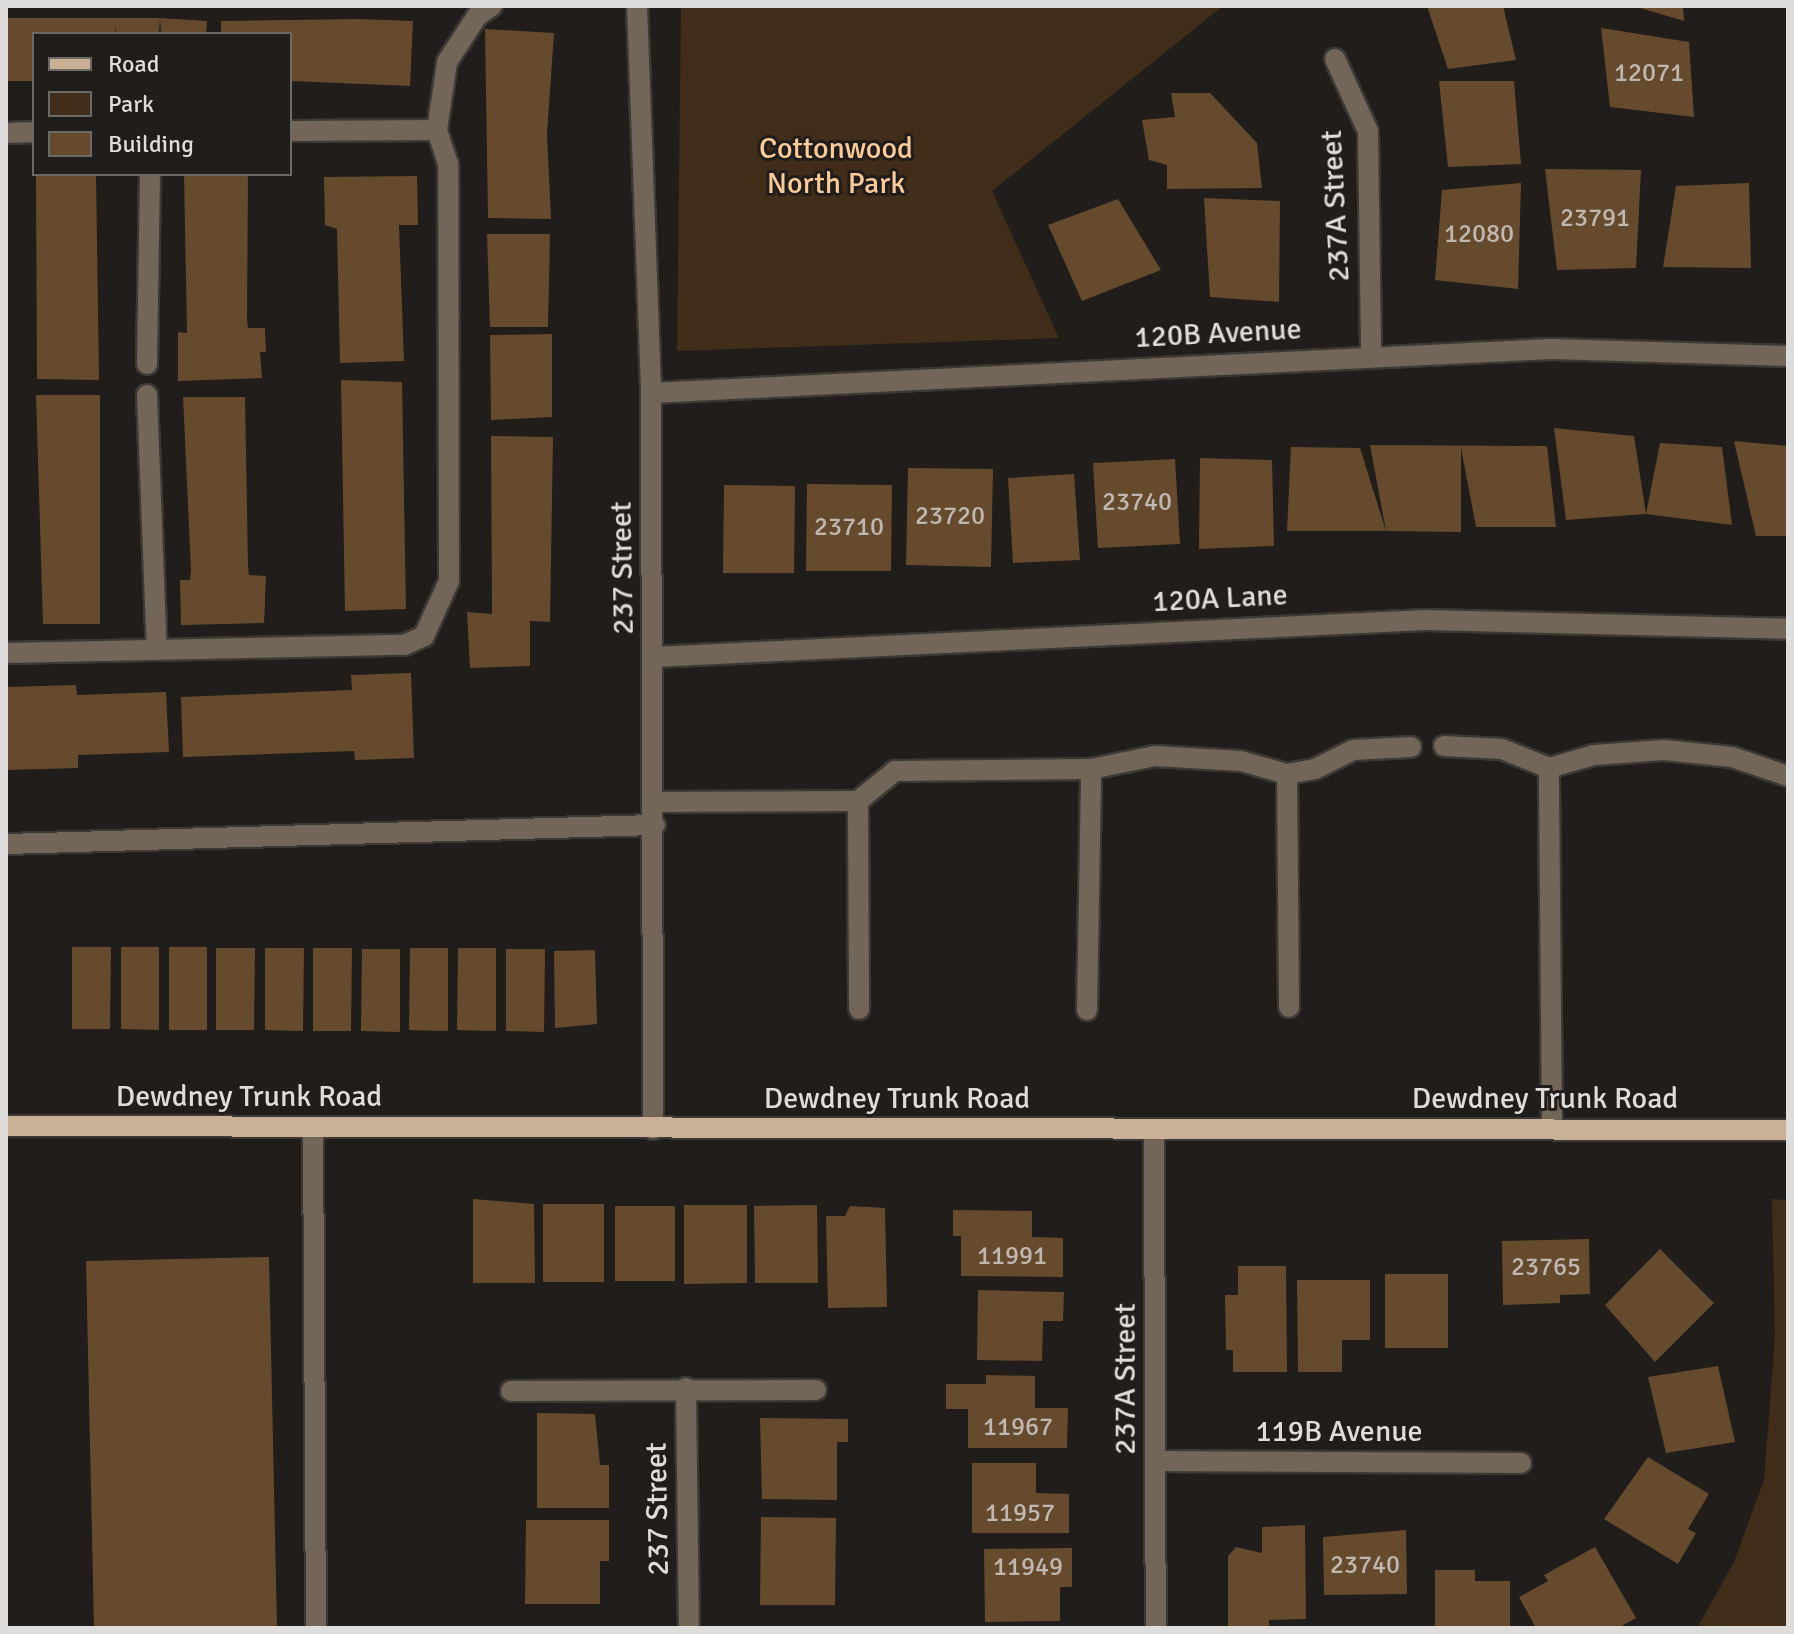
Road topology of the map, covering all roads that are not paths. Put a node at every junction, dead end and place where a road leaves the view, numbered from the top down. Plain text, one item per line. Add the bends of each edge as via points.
1 (492, 6) edge
2 (637, 6) edge
3 (1335, 59) dead end
4 (437, 130) junction
5 (292, 131) edge
6 (32, 132) edge
7 (6, 133) edge
8 (150, 176) edge
9 (1788, 356) edge
10 (1371, 357) junction
11 (147, 364) dead end
12 (651, 393) junction
13 (147, 395) dead end
14 (1788, 629) edge
15 (157, 650) junction
16 (6, 653) edge
17 (654, 657) junction
18 (1444, 746) dead end
19 (1411, 747) dead end
20 (1549, 768) junction
21 (1091, 769) junction
22 (1287, 774) junction
23 (1788, 776) edge
24 (858, 801) junction
25 (655, 802) junction
26 (655, 825) junction
27 (6, 844) edge
28 (1289, 1007) dead end
29 (859, 1009) dead end
30 (1087, 1010) dead end
31 (6, 1126) edge
32 (313, 1128) junction
33 (653, 1129) junction
34 (1154, 1129) junction
35 (1552, 1129) junction
36 (1788, 1130) edge
37 (686, 1388) junction
38 (816, 1390) dead end
39 (511, 1391) dead end
40 (1156, 1461) junction
41 (1521, 1463) dead end
42 (316, 1628) edge
43 (689, 1628) edge
44 (1156, 1628) edge

1 - 4 street via 477,16 447,62
2 - 12 street, 237 Street
3 - 10 street, 237A Street via 1368,131
4 - 5 street
4 - 15 street via 448,164 449,581 433,623 424,636 404,645
6 - 7 street
8 - 11 street
9 - 10 street, 120B Avenue via 1551,349
10 - 12 street, 120B Avenue
12 - 17 street, 237 Street
13 - 15 street
14 - 17 street, 120A Lane via 1425,620
15 - 16 street
17 - 25 street, 237 Street
18 - 20 street via 1502,749
19 - 22 street via 1353,750 1315,769
20 - 23 street via 1594,755 1664,750 1732,757
20 - 35 street
21 - 22 street via 1155,756 1241,761
21 - 24 street via 895,771
21 - 30 street
22 - 28 street
24 - 25 street
24 - 29 street
25 - 26 street, 237 Street
26 - 27 street
26 - 33 street, 237 Street
31 - 32 main road, Dewdney Trunk Road
32 - 33 main road, Dewdney Trunk Road
32 - 42 street
33 - 34 main road, Dewdney Trunk Road
34 - 35 main road, Dewdney Trunk Road
34 - 40 street, 237A Street
35 - 36 main road, Dewdney Trunk Road
37 - 38 street
37 - 39 street
37 - 43 street, 237 Street
40 - 41 street, 119B Avenue
40 - 44 street, 237A Street

